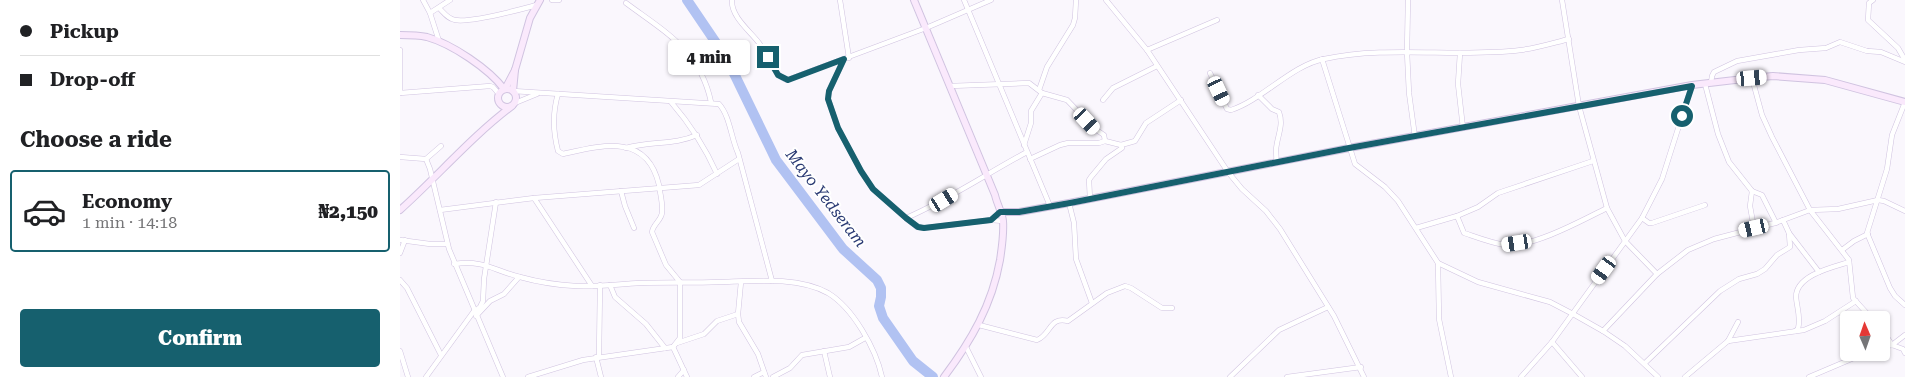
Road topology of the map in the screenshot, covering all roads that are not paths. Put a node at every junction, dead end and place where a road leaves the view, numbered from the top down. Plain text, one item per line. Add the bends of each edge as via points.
1 (423, 0) edge
2 (552, 0) edge
3 (559, 0) edge
4 (732, 0) edge
5 (840, 0) edge
6 (914, 0) edge
7 (964, 0) edge
8 (991, 0) edge
9 (1076, 0) edge
10 (1106, 0) edge
11 (1408, 0) edge
12 (1562, 0) edge
13 (1873, 0) edge
14 (448, 1) edge
15 (539, 3) edge
16 (626, 3) dead end
17 (439, 8) junction
18 (968, 10) junction
19 (430, 13) junction
20 (1217, 20) dead end
21 (926, 28) junction
22 (400, 35) edge
23 (1569, 39) junction
24 (439, 41) junction
25 (400, 50) edge
26 (1147, 50) junction
27 (1407, 52) junction
28 (1460, 53) junction
29 (846, 58) junction
30 (1322, 59) junction
31 (1905, 61) edge
32 (1157, 66) junction
33 (515, 70) junction
34 (1210, 73) dead end
35 (1752, 78) junction
36 (998, 83) junction
37 (1708, 83) junction
38 (950, 86) junction
39 (1692, 86) junction
40 (513, 91) junction
41 (1040, 91) junction
42 (400, 93) edge
43 (502, 93) junction
44 (537, 94) junction
45 (558, 94) junction
46 (1258, 95) junction
47 (1103, 100) dead end
48 (1181, 100) junction
49 (671, 102) junction
50 (711, 102) junction
51 (1905, 102) edge
52 (513, 104) junction
53 (1579, 106) junction
54 (493, 120) junction
55 (1462, 128) junction
56 (697, 135) junction
57 (1415, 137) junction
58 (1105, 141) junction
59 (1024, 145) junction
60 (1121, 145) junction
61 (441, 146) dead end
62 (625, 148) junction
63 (1349, 148) junction
64 (1027, 152) junction
65 (400, 157) edge
66 (739, 158) junction
67 (426, 159) junction
68 (1030, 159) junction
69 (1593, 161) junction
70 (1276, 162) junction
71 (1228, 172) junction
72 (717, 174) junction
73 (986, 174) junction
74 (433, 180) junction
75 (659, 188) junction
76 (621, 191) junction
77 (1752, 191) junction
78 (534, 198) junction
79 (1090, 199) junction
80 (1878, 200) junction
81 (496, 202) junction
82 (1070, 203) junction
83 (1705, 205) dead end
84 (1050, 206) junction
85 (1607, 208) junction
86 (400, 210) edge
87 (440, 210) junction
88 (1810, 210) junction
89 (1000, 212) junction
90 (1019, 212) junction
91 (1905, 212) edge
92 (1457, 216) junction
93 (906, 218) junction
94 (1642, 218) junction
95 (991, 220) junction
96 (1783, 220) junction
97 (1003, 222) junction
98 (1776, 223) junction
99 (634, 228) dead end
100 (1416, 228) junction
101 (1754, 228) junction
102 (1789, 233) junction
103 (1868, 234) junction
104 (402, 240) edge
105 (1625, 241) junction
106 (447, 244) junction
107 (1842, 250) junction
108 (400, 253) edge
109 (1849, 262) junction
110 (1438, 263) junction
111 (454, 264) junction
112 (487, 265) junction
113 (1819, 272) junction
114 (1657, 274) junction
115 (519, 277) junction
116 (400, 280) edge
117 (772, 281) junction
118 (680, 282) junction
119 (740, 282) junction
120 (600, 285) junction
121 (610, 285) junction
122 (592, 286) junction
123 (1856, 301) junction
124 (1092, 303) junction
125 (1905, 305) edge
126 (1328, 307) junction
127 (1172, 308) dead end
128 (1842, 311) edge
129 (1865, 311) edge
130 (475, 313) junction
131 (1840, 313) edge
132 (738, 314) junction
133 (1573, 314) junction
134 (1738, 322) dead end
135 (979, 325) junction
136 (1604, 331) junction
137 (1794, 332) junction
138 (1905, 335) edge
139 (866, 338) junction
140 (1552, 342) junction
141 (1728, 342) junction
142 (1890, 342) edge
143 (675, 345) junction
144 (1892, 345) junction
145 (966, 347) junction
146 (665, 348) junction
147 (400, 351) edge
148 (824, 351) junction
149 (1905, 353) edge
150 (442, 355) junction
151 (598, 357) junction
152 (1847, 361) edge
153 (1645, 363) junction
154 (1361, 367) junction
155 (684, 370) junction
156 (765, 375) edge
157 (1308, 376) edge
158 (408, 377) edge
159 (426, 377) edge
160 (503, 377) edge
161 (528, 377) edge
162 (600, 377) edge
163 (678, 377) edge
164 (687, 377) edge
165 (754, 377) edge
166 (773, 377) edge
167 (830, 377) edge
168 (882, 377) edge
169 (944, 377) edge
170 (981, 377) edge
171 (1230, 377) edge
172 (1287, 377) edge
173 (1364, 377) edge
174 (1451, 377) edge
175 (1521, 377) edge
176 (1582, 377) edge
177 (1658, 377) edge
178 (1685, 377) edge
179 (1810, 377) edge

1 - 19 street
2 - 3 street
4 - 29 street via 743,25 784,79 802,76
5 - 29 street
6 - 21 main road
7 - 18 street
8 - 18 street
9 - 41 street via 1076,18 1047,67
10 - 26 street
11 - 27 street
12 - 23 street
13 - 31 street via 1869,3 1868,20 1898,48
14 - 17 street
15 - 17 street via 497,15 463,20 452,19
15 - 33 main road via 528,24
16 - 50 street via 683,47 707,86
17 - 19 street
18 - 21 street
18 - 36 street
19 - 24 street
20 - 26 street
21 - 29 street
21 - 38 main road
22 - 24 main road
23 - 28 street via 1522,50
23 - 53 street
24 - 43 main road via 487,71 497,80
25 - 42 street
26 - 32 street
27 - 28 street
27 - 30 street
27 - 57 street
28 - 55 street via 1458,84
29 - 93 street via 828,99 838,128 873,189
30 - 46 street
30 - 63 street
31 - 37 street via 1840,42 1826,48 1737,61 1714,72
32 - 47 street via 1113,88
32 - 48 street
33 - 40 main road
33 - 43 main road
34 - 46 street via 1227,109 1236,108
35 - 37 main road
35 - 51 main road via 1773,76 1825,80
35 - 88 street via 1762,115
36 - 38 street
36 - 41 street via 1025,82
36 - 59 street
37 - 39 main road
37 - 77 street via 1710,108 1725,154
38 - 73 main road
39 - 53 main road
39 - 94 street via 1662,179
40 - 43 main road
40 - 44 street
40 - 52 main road via 516,96
41 - 58 street via 1067,100 1104,135
41 - 59 street via 1031,111 1031,124
42 - 43 street via 490,86
43 - 52 main road via 503,106
43 - 54 main road
44 - 45 street
44 - 52 street
45 - 49 street
45 - 62 street via 554,118 558,151 564,154 605,146
46 - 70 street via 1279,112 1281,127
48 - 60 street via 1146,123 1135,141
48 - 71 street
49 - 50 street
49 - 56 street
50 - 66 street via 724,110
51 - 80 street via 1892,135
52 - 54 main road
53 - 55 main road
53 - 69 street
54 - 74 main road
55 - 57 main road
56 - 62 street
56 - 72 street
57 - 63 main road
58 - 60 street
58 - 68 street via 1060,145
59 - 64 street
60 - 79 street via 1122,148 1106,159 1089,180
61 - 67 street
62 - 75 street via 646,157 656,174
63 - 70 main road
63 - 100 street via 1355,164 1386,188
64 - 68 street
64 - 73 street
65 - 67 street
66 - 72 street
66 - 117 street
67 - 74 street
68 - 84 street
69 - 85 street
69 - 92 street via 1498,193
70 - 71 main road
71 - 79 main road
71 - 126 street via 1280,229
72 - 75 street via 699,185
73 - 89 main road
73 - 93 street via 936,205
74 - 86 main road
74 - 87 street
75 - 76 street
75 - 118 street via 662,212 652,232 666,265
76 - 78 street
76 - 99 street
77 - 98 street via 1762,195
77 - 101 street via 1750,206
78 - 81 street
78 - 122 street
79 - 82 main road
80 - 88 street via 1838,209
80 - 91 street
80 - 103 street
81 - 87 street
81 - 112 street
82 - 84 main road
82 - 124 street via 1076,259
83 - 94 street via 1652,223
84 - 90 main road
85 - 92 street via 1558,232 1506,245 1464,232
85 - 105 street
87 - 106 street
88 - 96 street
88 - 107 street
89 - 90 main road
89 - 95 street
89 - 97 main road
90 - 97 main road
92 - 100 street
93 - 95 street via 924,228
94 - 105 street
95 - 97 street
96 - 98 street
96 - 102 street
97 - 135 main road via 996,280
98 - 101 street
100 - 110 street
101 - 114 street via 1688,250
102 - 113 street
102 - 153 street via 1790,247 1757,274 1739,279 1720,290
103 - 107 street
103 - 125 street via 1894,296
104 - 106 street
104 - 108 street
105 - 114 street
105 - 133 street
106 - 111 street
107 - 109 street
109 - 113 street
109 - 123 street
110 - 133 street via 1478,282 1550,302
110 - 174 street via 1439,319
111 - 112 street
111 - 130 street
112 - 115 street
112 - 130 street via 482,302
113 - 137 street via 1797,290 1800,323
114 - 136 street
115 - 122 street via 557,285
115 - 130 street via 504,294
116 - 150 street
117 - 119 street
117 - 139 street via 813,287 827,293 843,304
118 - 119 street
118 - 121 street
118 - 143 street via 680,338
119 - 132 street
120 - 121 street
120 - 122 street
120 - 151 street
121 - 146 street via 615,297 646,324
123 - 128 street
123 - 129 street
124 - 127 street via 1125,286 1162,308
124 - 135 street via 1068,321 1056,321 1037,340
126 - 154 street
126 - 171 street via 1279,330
130 - 150 street
130 - 160 street
131 - 137 street via 1815,326
132 - 143 street via 717,321 704,334
132 - 156 street
133 - 136 street
133 - 140 street
134 - 141 street
135 - 145 main road
136 - 153 street
137 - 141 street
138 - 144 street
139 - 148 street via 849,347
139 - 168 street
140 - 175 street
140 - 176 street
141 - 178 street
142 - 144 street
143 - 146 street
143 - 155 street
144 - 149 street
145 - 169 main road
145 - 170 street
146 - 151 street
147 - 158 street
148 - 166 street via 802,356 790,368
148 - 167 street
150 - 159 street
151 - 161 street
151 - 162 street
152 - 179 street
153 - 177 street
154 - 157 street
154 - 173 street
155 - 163 street
155 - 164 street
156 - 165 street
157 - 172 street

